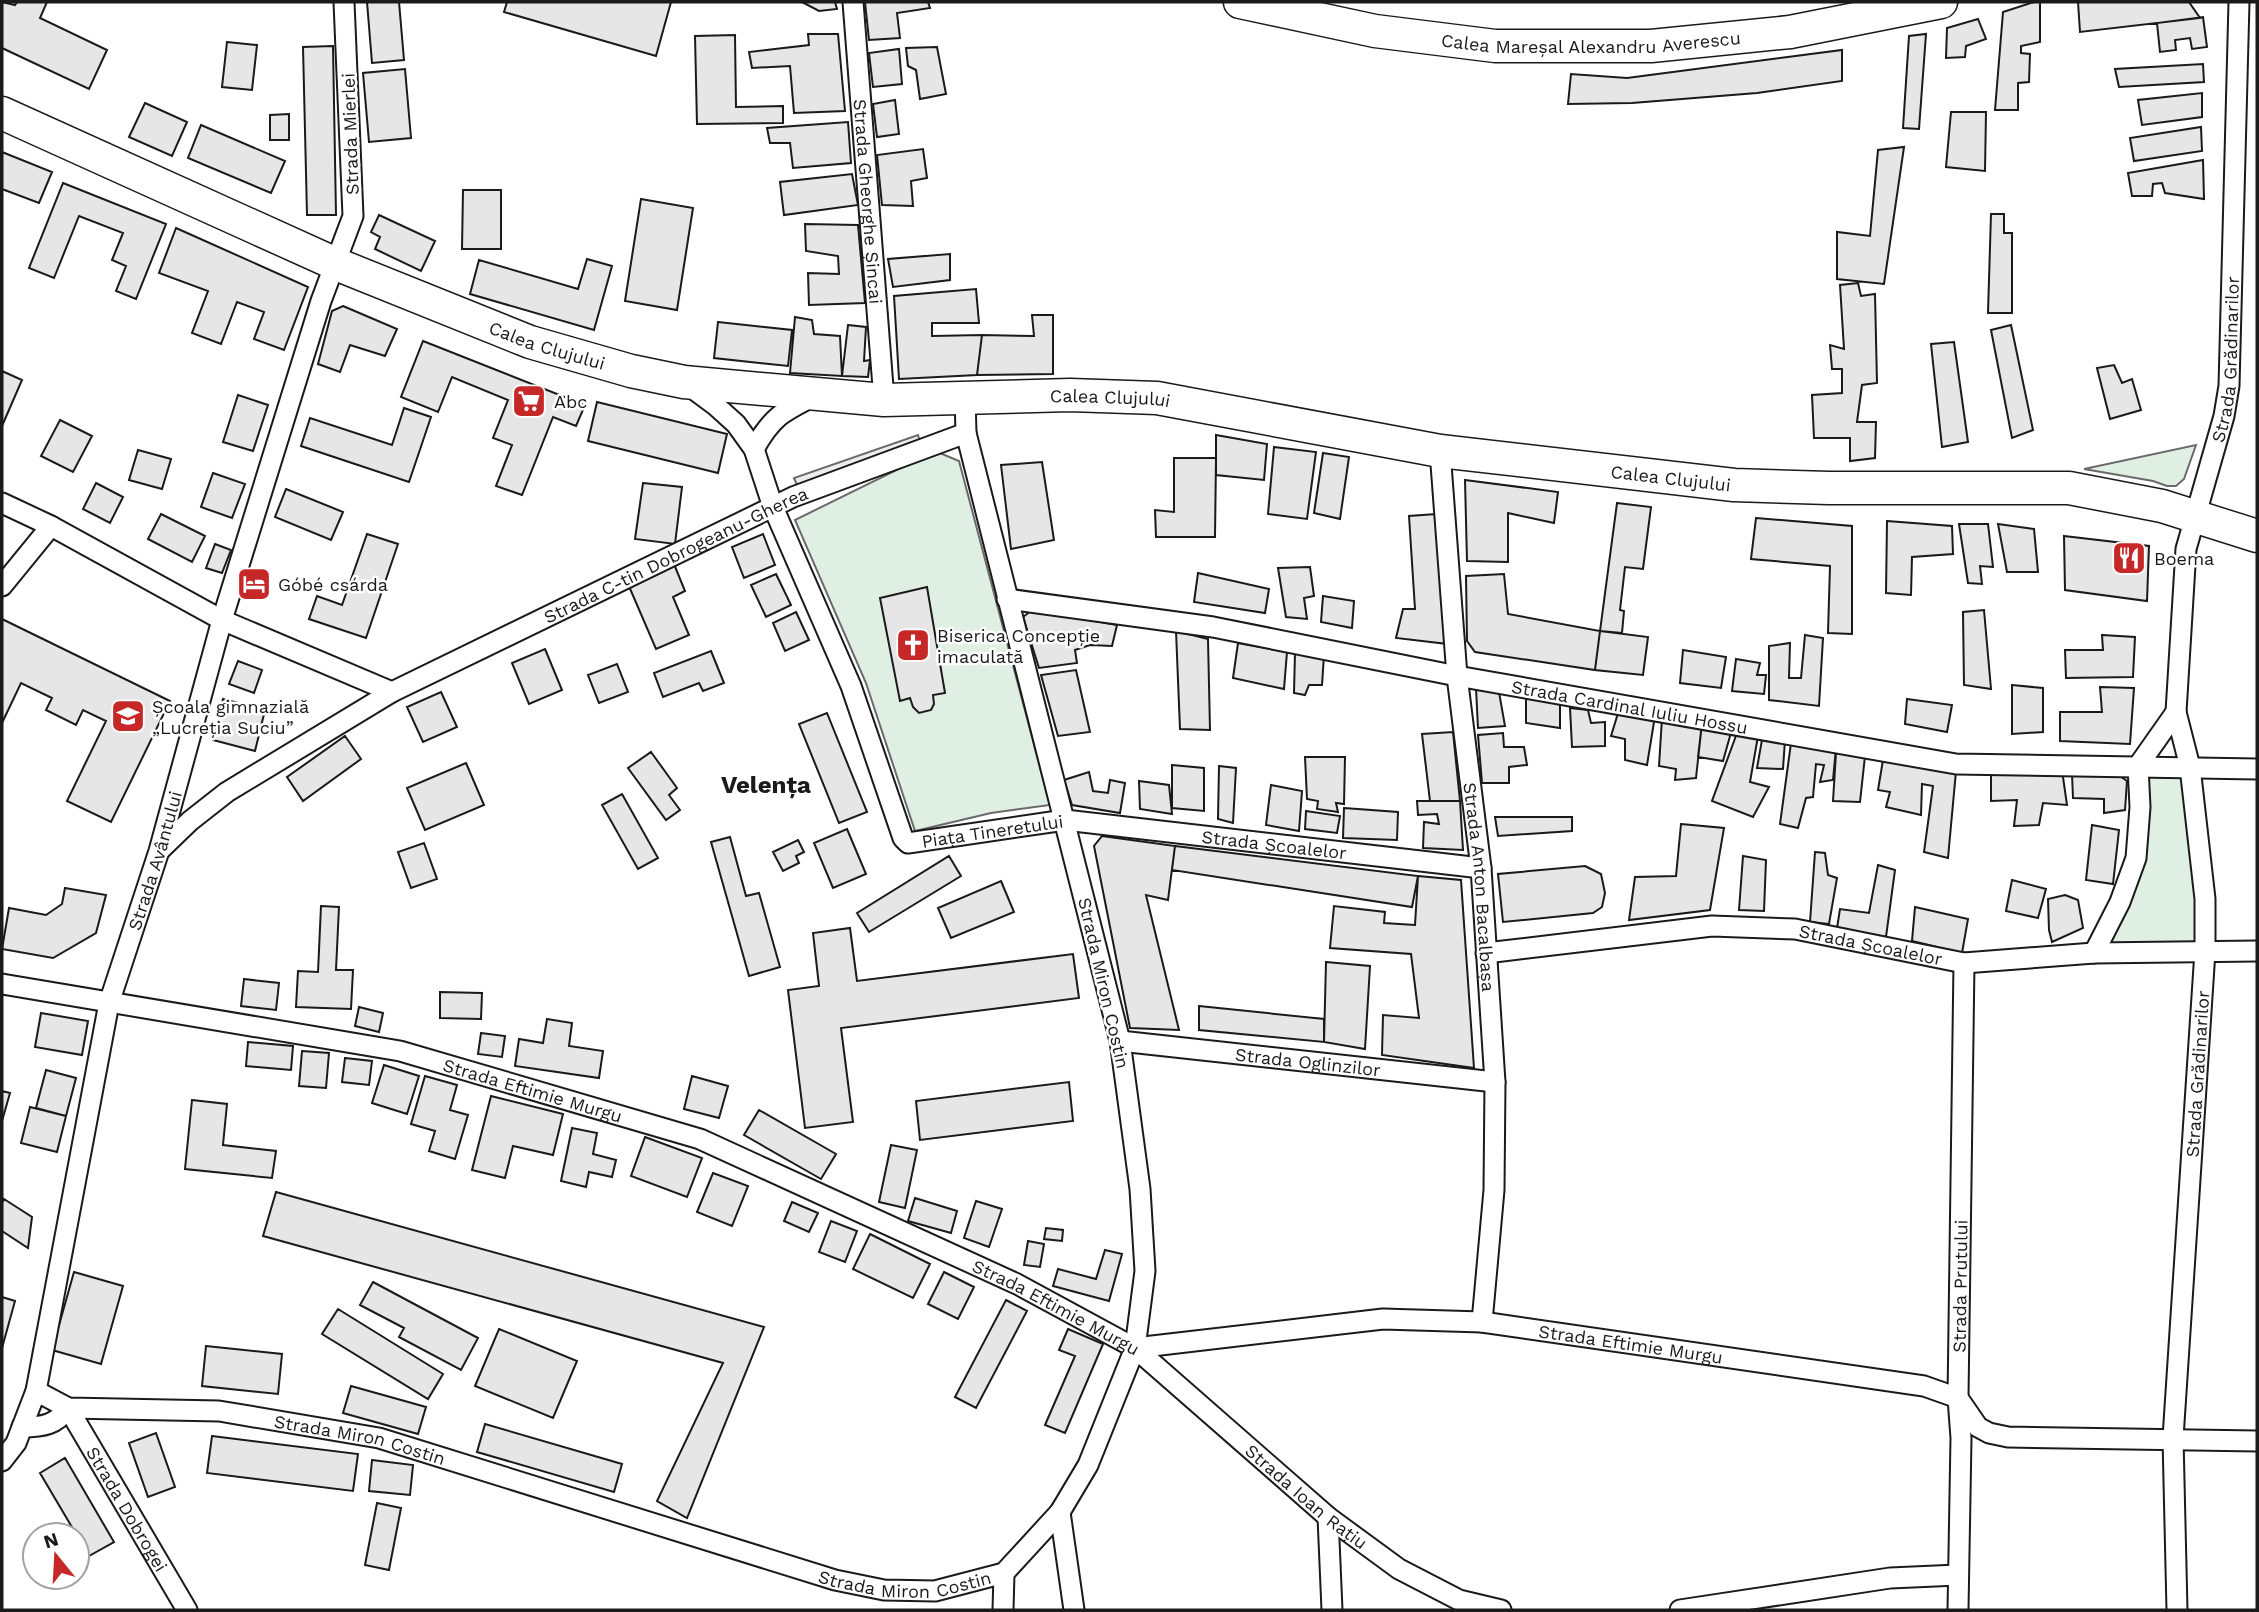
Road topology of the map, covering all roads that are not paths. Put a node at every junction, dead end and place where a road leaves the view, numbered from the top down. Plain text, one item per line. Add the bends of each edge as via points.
1 (344, 2) edge
2 (853, 2) edge
3 (1240, 2) edge
4 (1941, 2) edge
5 (2239, 2) edge
6 (2, 113) edge
7 (336, 264) junction
8 (684, 382) junction
9 (819, 394) junction
10 (965, 397) junction
11 (884, 400) junction
12 (966, 433) junction
13 (754, 449) junction
14 (1440, 451) junction
15 (2, 503) edge
16 (773, 507) junction
17 (2196, 517) junction
18 (51, 526) junction
19 (2257, 536) edge
20 (2, 586) edge
21 (1007, 599) junction
22 (222, 620) junction
23 (1457, 676) junction
24 (392, 692) junction
25 (2176, 712) junction
26 (2138, 766) junction
27 (2190, 767) junction
28 (2257, 769) edge
29 (1065, 820) junction
30 (159, 851) junction
31 (1481, 869) junction
32 (2205, 951) junction
33 (2257, 951) edge
34 (1486, 953) junction
35 (2094, 953) junction
36 (1964, 963) junction
37 (2, 984) edge
38 (109, 1003) junction
39 (1120, 1041) junction
40 (1494, 1082) junction
41 (1482, 1322) junction
42 (1135, 1348) junction
43 (36, 1391) junction
44 (1958, 1398) junction
45 (68, 1408) junction
46 (23, 1427) junction
47 (2173, 1438) junction
48 (2257, 1441) edge
49 (2, 1461) edge
50 (1060, 1512) junction
51 (1328, 1517) junction
52 (1004, 1573) junction
53 (1958, 1575) junction
54 (187, 1610) edge
55 (1003, 1610) edge
56 (1074, 1610) edge
57 (1332, 1610) edge
58 (1501, 1610) edge
59 (1681, 1610) edge
60 (1958, 1610) edge
61 (2178, 1610) edge

1 - 7 street, Strada Mierlei via 353,216
2 - 11 street, Strada Gheorghe Șincai
3 - 4 main road, Calea Mareșal Alexandru Averescu via 1375,31 1495,46 1651,46 1790,32
5 - 17 street, Strada Grădinarilor via 2229,386
6 - 7 main road, Calea Clujului
7 - 8 main road, Calea Clujului via 530,342
7 - 22 street, Strada Avântului
8 - 9 main road, Calea Clujului
8 - 13 street, Piața Tineretului via 736,424
9 - 11 main road, Calea Clujului
9 - 13 street via 782,412 765,428
10 - 11 main road, Calea Clujului
10 - 12 street, Piața Tineretului
10 - 14 main road, Calea Clujului via 1157,398
12 - 16 street, Strada C-tin Dobrogeanu-Gherea
12 - 21 street, Piața Tineretului
13 - 16 street, Piața Tineretului
14 - 17 main road, Calea Clujului via 1734,485 2069,488
14 - 23 street, Strada Anton Bacalbașa
15 - 18 street
16 - 24 street, Strada C-tin Dobrogeanu-Gherea
16 - 29 street, Piața Tineretului via 851,685 903,838 908,843
17 - 19 main road, Calea Clujului
17 - 25 street, Strada Grădinarilor via 2186,548
18 - 20 street
18 - 22 street
21 - 23 street, Strada Cardinal Iuliu Hossu via 1213,628
21 - 29 street, Piața Tineretului
22 - 24 street
22 - 30 street, Strada Avântului
23 - 26 street, Strada Cardinal Iuliu Hossu via 1956,764
23 - 31 street, Strada Anton Bacalbașa
24 - 30 street, Strada C-tin Dobrogeanu-Gherea via 228,792
25 - 26 street
25 - 27 street, Strada Grădinarilor
26 - 27 street, Strada Cardinal Iuliu Hossu
26 - 35 street via 2136,858
27 - 28 street, Strada Cardinal Iuliu Hossu
27 - 32 street, Strada Grădinarilor via 2205,899
29 - 31 street, Strada Școalelor
29 - 39 street, Strada Miron Costin
30 - 38 street, Strada Avântului
31 - 34 street, Strada Anton Bacalbașa
32 - 33 street, Strada Școalelor
32 - 35 street, Strada Școalelor
32 - 47 street, Strada Grădinarilor
34 - 36 street, Strada Școalelor via 1712,926 1795,929
34 - 40 street, Strada Anton Bacalbașa
35 - 36 street, Strada Școalelor
36 - 44 street, Strada Prutului
37 - 38 street, Strada Eftimie Murgu
38 - 42 street, Strada Eftimie Murgu via 400,1051 699,1139 1017,1284
38 - 43 street, Strada Avântului
39 - 40 street, Strada Oglinzilor
39 - 42 street, Strada Miron Costin via 1140,1189 1144,1258
40 - 41 street, Strada Anton Bacalbașa via 1494,1190
41 - 42 street, Strada Eftimie Murgu via 1383,1320
41 - 44 street, Strada Eftimie Murgu via 1924,1386
42 - 50 street, Strada Miron Costin via 1088,1465
42 - 51 street, Strada Ioan Rațiu
43 - 45 street, Strada Miron Costin
43 - 46 street, Strada Avântului
44 - 47 street via 1978,1426 2008,1437
44 - 53 street, Strada Prutului
45 - 46 street via 52,1424
45 - 52 street, Strada Miron Costin via 219,1411 379,1438 835,1580 884,1590 935,1591
45 - 54 street, Strada Dobrogei
46 - 49 street, Strada Avântului
47 - 48 street
47 - 61 street, Strada Grădinarilor
50 - 52 street, Strada Miron Costin
50 - 56 street
51 - 57 street
51 - 58 street, Strada Ioan Rațiu via 1399,1569 1459,1600
52 - 55 street
53 - 59 street via 1890,1578
53 - 60 street, Strada Prutului

